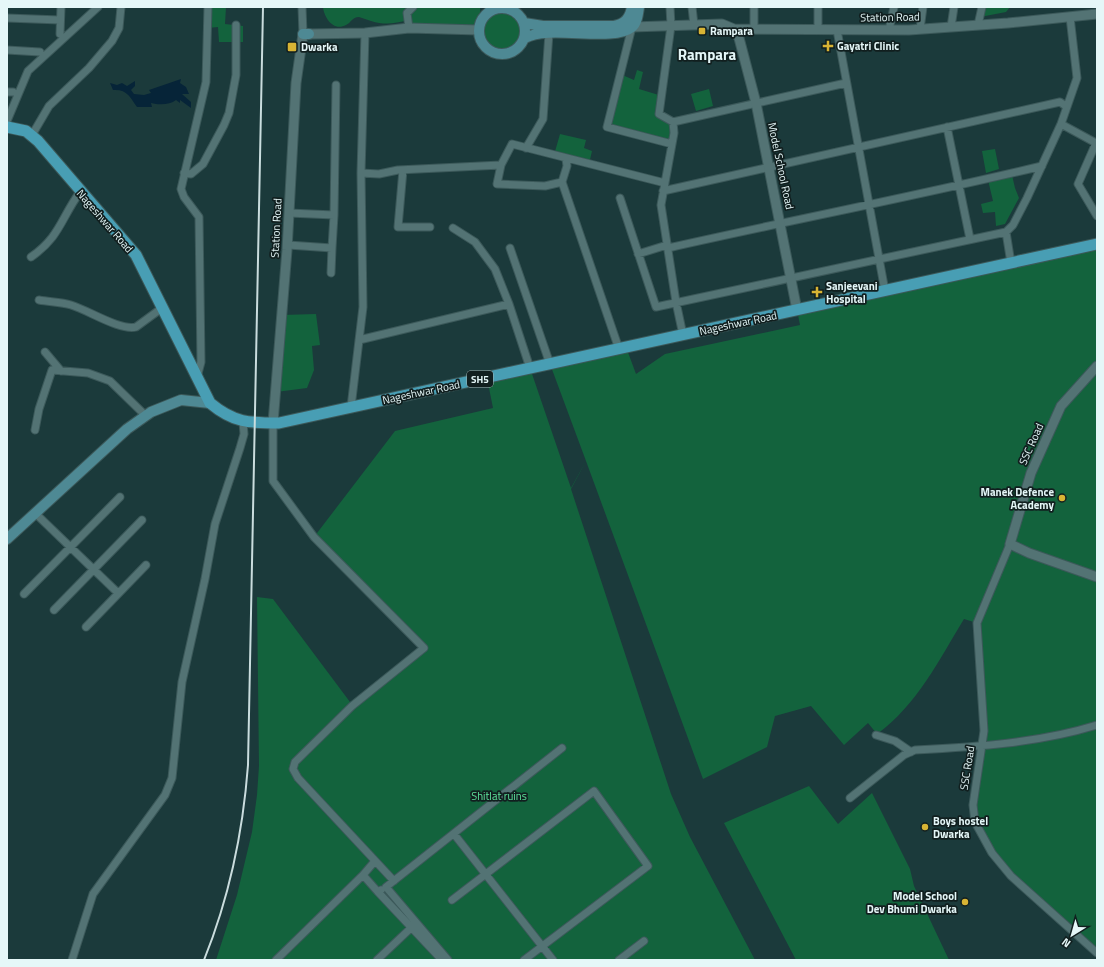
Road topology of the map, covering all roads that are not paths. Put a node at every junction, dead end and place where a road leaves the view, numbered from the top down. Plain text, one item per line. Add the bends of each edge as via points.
1 (61, 7) edge
2 (98, 7) edge
3 (121, 7) edge
4 (208, 7) edge
5 (302, 7) edge
6 (413, 7) edge
7 (670, 7) edge
8 (692, 7) edge
9 (754, 7) edge
10 (818, 7) edge
11 (894, 7) edge
12 (924, 7) edge
13 (954, 7) edge
14 (982, 7) edge
15 (634, 8) edge
16 (1097, 14) edge
17 (1070, 17) junction
18 (7, 18) edge
19 (60, 20) junction
20 (524, 23) junction
21 (236, 25) dead end
22 (701, 25) junction
23 (978, 25) junction
24 (627, 26) junction
25 (671, 26) junction
26 (951, 27) junction
27 (409, 28) junction
28 (734, 29) junction
29 (754, 29) junction
30 (920, 29) junction
31 (479, 30) junction
32 (818, 30) junction
33 (836, 30) junction
34 (889, 30) junction
35 (365, 33) junction
36 (549, 33) junction
37 (60, 34) dead end
38 (306, 34) junction
39 (525, 38) junction
40 (7, 50) edge
41 (40, 52) dead end
42 (846, 83) junction
43 (336, 85) dead end
44 (756, 103) junction
45 (1067, 107) junction
46 (7, 120) edge
47 (673, 122) junction
48 (1061, 124) junction
49 (7, 127) edge
50 (947, 128) junction
51 (32, 135) junction
52 (672, 144) junction
53 (858, 147) junction
54 (526, 148) junction
55 (566, 159) junction
56 (501, 165) junction
57 (1042, 166) junction
58 (769, 167) junction
59 (403, 170) junction
60 (184, 173) junction
61 (361, 173) junction
62 (562, 182) junction
63 (959, 186) junction
64 (664, 187) junction
65 (80, 192) junction
66 (620, 198) dead end
67 (869, 206) junction
68 (289, 213) junction
69 (334, 215) junction
70 (1097, 216) edge
71 (780, 223) junction
72 (430, 227) dead end
73 (453, 228) dead end
74 (1006, 232) junction
75 (970, 239) junction
76 (1097, 244) edge
77 (288, 245) junction
78 (668, 246) junction
79 (332, 248) junction
80 (510, 248) dead end
81 (638, 254) junction
82 (31, 257) dead end
83 (879, 258) junction
84 (1011, 263) junction
85 (331, 273) dead end
86 (791, 277) junction
87 (885, 291) junction
88 (39, 300) dead end
89 (676, 302) junction
90 (509, 304) junction
91 (162, 308) junction
92 (797, 310) junction
93 (683, 335) junction
94 (359, 340) junction
95 (619, 349) junction
96 (45, 352) dead end
97 (550, 364) junction
98 (1097, 366) edge
99 (530, 368) junction
100 (61, 371) junction
101 (197, 377) junction
102 (210, 403) junction
103 (351, 407) junction
104 (146, 416) junction
105 (243, 422) junction
106 (273, 423) junction
107 (35, 430) dead end
108 (120, 497) dead end
109 (35, 513) junction
110 (142, 520) dead end
111 (7, 539) edge
112 (1010, 544) junction
113 (70, 547) junction
114 (146, 565) dead end
115 (94, 570) junction
116 (1097, 577) edge
117 (118, 593) junction
118 (24, 594) dead end
119 (54, 610) dead end
120 (86, 627) dead end
121 (1097, 725) edge
122 (876, 735) dead end
123 (983, 747) junction
124 (562, 748) dead end
125 (912, 752) junction
126 (850, 798) dead end
127 (454, 834) junction
128 (376, 861) junction
129 (486, 874) junction
130 (363, 875) junction
131 (394, 881) junction
132 (386, 887) junction
133 (378, 892) junction
134 (452, 900) dead end
135 (414, 925) junction
136 (644, 941) dead end
137 (542, 946) junction
138 (1097, 953) edge
139 (72, 960) edge
140 (276, 960) edge
141 (377, 960) edge
142 (442, 960) edge
143 (448, 960) edge
144 (524, 960) edge
145 (553, 960) edge
146 (620, 960) edge

1 - 19 street
2 - 46 street via 28,70
3 - 51 street via 119,28 112,41 89,68 49,106
4 - 60 street via 206,82
5 - 38 street
6 - 27 street via 408,13
7 - 25 street
8 - 22 street
9 - 29 street
10 - 32 street
11 - 34 street
12 - 30 street
13 - 26 street
14 - 23 street
15 - 24 main road via 636,22
16 - 17 street, Station Road
17 - 23 street, Station Road
17 - 45 street via 1078,78
18 - 19 street
19 - 37 street
20 - 24 main road via 543,26
20 - 31 main road via 514,12 499,9 485,16
20 - 39 main road
21 - 60 street via 236,75 229,113 203,164 191,174
22 - 25 street
22 - 28 street, Station Road via 722,24
23 - 26 street, Station Road
24 - 25 street
24 - 36 main road via 626,30 606,32
24 - 52 street via 607,127
25 - 47 street via 659,114
26 - 30 street, Station Road
27 - 31 street
27 - 35 street
28 - 29 street, Station Road
28 - 44 street, Model School Road via 739,38
29 - 32 street, Station Road
30 - 34 street, Station Road
31 - 39 main road via 483,44 488,50 502,54 516,50
32 - 33 street, Station Road
33 - 34 street, Station Road
33 - 42 street
35 - 38 street
35 - 61 street
36 - 39 main road via 531,34
36 - 54 street via 543,119
38 - 68 street, Station Road via 296,83
40 - 41 street
42 - 44 street
42 - 53 street
43 - 69 street
44 - 47 street
44 - 58 street, Model School Road
45 - 48 street
45 - 50 street via 1060,102
47 - 52 street
48 - 57 street
48 - 70 street via 1096,143 1078,184
49 - 51 main road, Nageshwar Road / SH5 via 20,129
50 - 53 street
50 - 63 street
51 - 65 main road, Nageshwar Road / SH5
52 - 64 street
53 - 58 street
53 - 67 street
54 - 55 street
54 - 56 street via 512,144
55 - 62 street via 567,166
55 - 64 street
56 - 59 street
56 - 62 street via 497,184 545,186
57 - 63 street
57 - 74 street via 1016,218
58 - 64 street
58 - 71 street, Model School Road
59 - 61 street via 379,174
59 - 72 street via 398,227
60 - 101 street via 181,189 199,217 201,362
61 - 94 street via 363,307
62 - 95 street
63 - 67 street
63 - 75 street
64 - 78 street via 661,205
65 - 82 street via 54,237
65 - 91 main road, Nageshwar Road / SH5 via 136,255
66 - 81 street
67 - 71 street
67 - 83 street
68 - 69 street
68 - 77 street, Station Road
69 - 79 street
71 - 78 street
71 - 86 street, Model School Road
73 - 90 street via 476,242 495,269
74 - 75 street
74 - 84 street
75 - 83 street
76 - 84 main road, Nageshwar Road / SH5
77 - 79 street
77 - 106 street, Station Road
78 - 81 street
78 - 89 street
79 - 85 street
80 - 97 street
81 - 89 street via 656,307
83 - 86 street
83 - 87 street
84 - 87 main road, Nageshwar Road / SH5
86 - 89 street
86 - 92 street, Model School Road
87 - 92 main road, Nageshwar Road / SH5
88 - 91 street via 71,305 116,325 131,328
89 - 93 street
90 - 94 street
90 - 99 street
91 - 101 main road, Nageshwar Road / SH5
92 - 93 main road, Nageshwar Road / SH5
93 - 95 main road, Nageshwar Road / SH5
94 - 103 street
95 - 97 main road, Nageshwar Road / SH5
96 - 100 street
97 - 99 main road, Nageshwar Road / SH5
98 - 112 street, SSC Road via 1061,406 1031,473
99 - 103 main road, Nageshwar Road / SH5
100 - 104 street via 88,373 110,381
100 - 107 street via 52,370
101 - 102 main road, Nageshwar Road / SH5
102 - 104 main road via 181,400
102 - 105 main road, Nageshwar Road / SH5 via 223,414
103 - 106 main road, Nageshwar Road / SH5
104 - 109 main road via 127,429
105 - 106 main road, Nageshwar Road / SH5
105 - 139 street via 244,434 215,524 182,682 172,778 165,795 93,894
106 - 128 street via 273,481 314,537 424,648 352,706 295,762 293,769 298,778
108 - 113 street
109 - 111 main road
109 - 113 street
110 - 115 street
112 - 116 street
112 - 123 street, SSC Road via 977,623
113 - 115 street
113 - 118 street
114 - 117 street
115 - 117 street
115 - 119 street
117 - 120 street
121 - 123 street via 1079,731
122 - 125 street via 895,741
123 - 125 street
123 - 138 street, SSC Road via 973,805 979,832 1011,876
124 - 127 street
125 - 126 street via 904,755
127 - 129 street
127 - 131 street
128 - 130 street
128 - 131 street
129 - 134 street
129 - 137 street
129 - 137 street via 594,791 648,866
130 - 133 street
130 - 140 street
131 - 132 street
132 - 133 street
132 - 135 street
133 - 135 street
135 - 141 street
135 - 142 street
135 - 143 street
136 - 146 street
137 - 144 street
137 - 145 street

